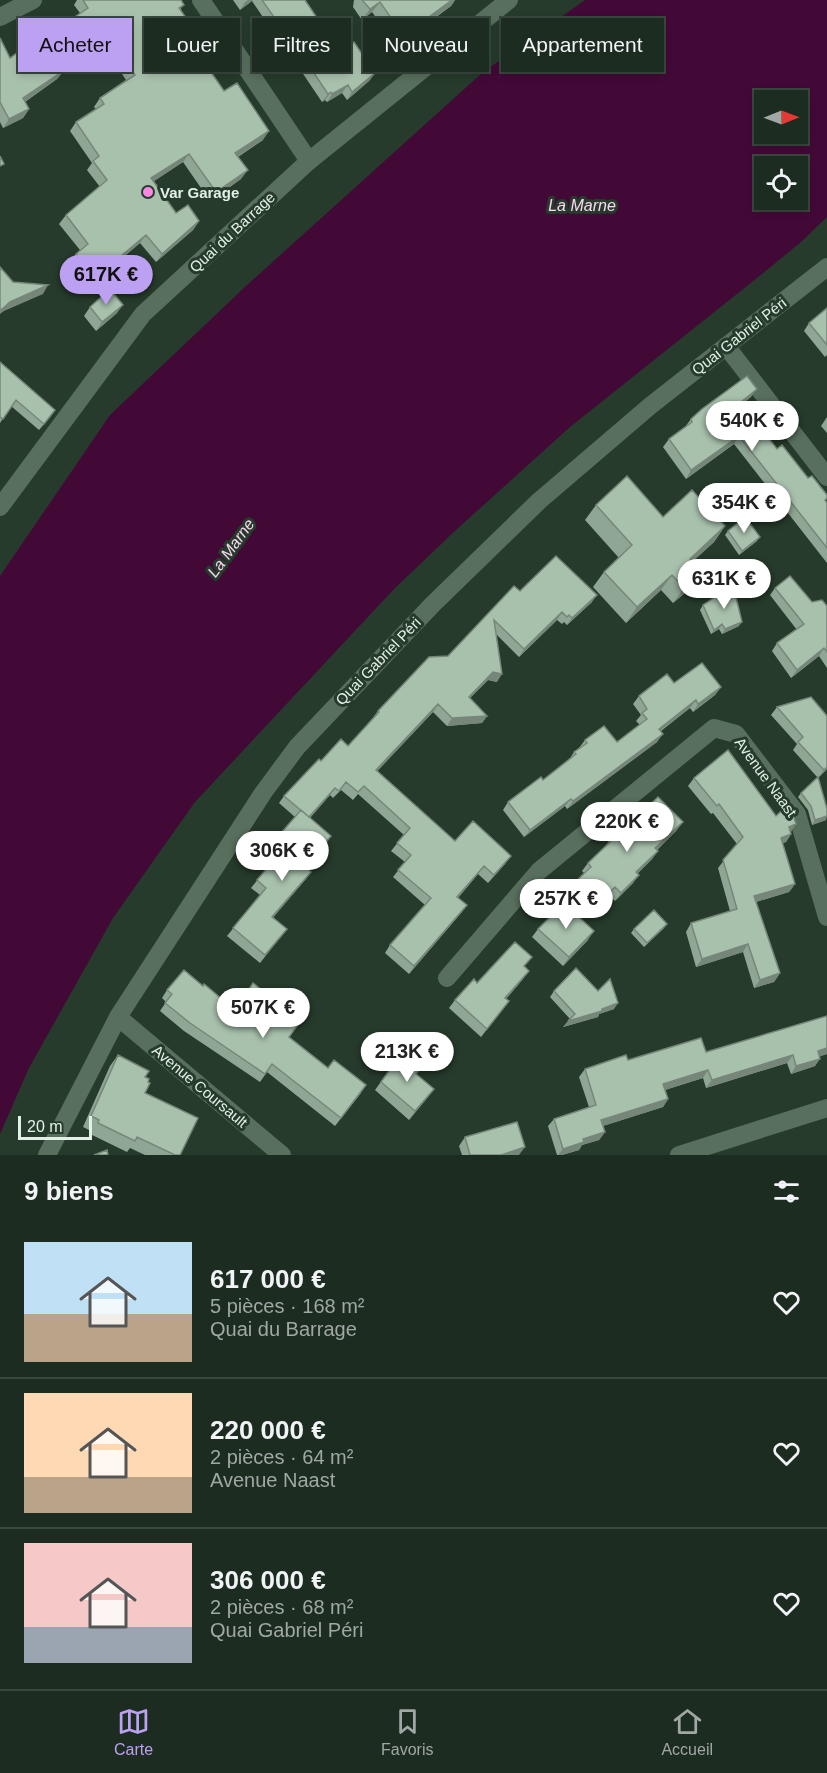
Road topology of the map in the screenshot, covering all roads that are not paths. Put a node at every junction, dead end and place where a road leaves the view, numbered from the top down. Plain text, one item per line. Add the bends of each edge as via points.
1 (33, 0) edge
2 (201, 0) edge
3 (509, 0) edge
4 (0, 17) edge
5 (309, 160) junction
6 (827, 267) edge
7 (726, 346) junction
8 (827, 477) edge
9 (0, 507) edge
10 (827, 917) edge
11 (447, 978) dead end
12 (118, 1017) junction
13 (827, 1108) edge
14 (47, 1155) edge
15 (282, 1155) edge
16 (679, 1155) edge

1 - 4 street
2 - 5 street
3 - 5 street, Quai du Barrage
5 - 9 street, Quai du Barrage via 143,314
6 - 7 street, Quai Gabriel Péri
7 - 8 street
7 - 12 street, Quai Gabriel Péri via 539,501 433,604 297,747
10 - 11 street, Avenue Naast via 797,814 736,734 714,728 539,871
12 - 14 street, Quai Gabriel Péri
12 - 15 street, Avenue Coursault
13 - 16 street

